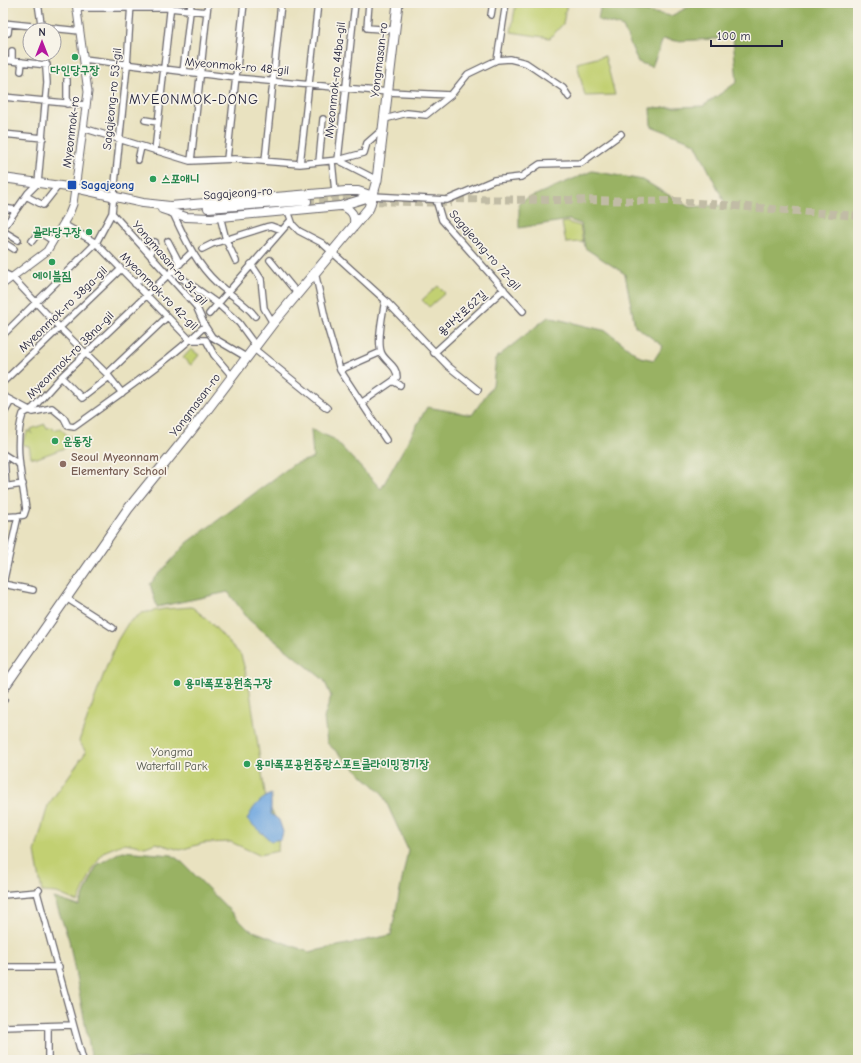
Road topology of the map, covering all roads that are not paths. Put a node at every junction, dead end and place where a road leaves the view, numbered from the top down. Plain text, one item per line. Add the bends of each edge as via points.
1 (38, 3) edge
2 (190, 3) edge
3 (208, 3) edge
4 (244, 3) edge
5 (281, 3) edge
6 (318, 3) edge
7 (355, 3) edge
8 (369, 3) edge
9 (493, 3) edge
10 (506, 3) edge
11 (396, 4) edge
12 (77, 6) edge
13 (114, 6) edge
14 (131, 6) edge
15 (170, 6) edge
16 (190, 10) junction
17 (207, 12) junction
18 (491, 15) dead end
19 (41, 22) edge
20 (6, 23) edge
21 (22, 26) edge
22 (62, 30) edge
23 (395, 30) junction
24 (80, 31) junction
25 (8, 33) dead end
26 (12, 51) dead end
27 (3, 60) edge
28 (84, 60) junction
29 (497, 60) junction
30 (12, 61) junction
31 (22, 62) junction
32 (47, 62) edge
33 (47, 65) junction
34 (127, 66) junction
35 (162, 70) junction
36 (21, 71) dead end
37 (183, 72) junction
38 (200, 74) junction
39 (236, 78) junction
40 (67, 80) dead end
41 (273, 80) junction
42 (309, 84) junction
43 (345, 88) junction
44 (388, 92) junction
45 (451, 95) junction
46 (3, 97) edge
47 (569, 97) dead end
48 (46, 102) junction
49 (67, 104) junction
50 (86, 105) junction
51 (323, 119) dead end
52 (385, 119) junction
53 (145, 120) dead end
54 (158, 122) junction
55 (83, 128) junction
56 (383, 129) junction
57 (3, 134) edge
58 (621, 134) dead end
59 (43, 138) junction
60 (118, 140) junction
61 (141, 147) junction
62 (155, 151) junction
63 (227, 159) junction
64 (138, 160) dead end
65 (335, 160) junction
66 (191, 161) junction
67 (265, 161) junction
68 (319, 162) junction
69 (300, 164) junction
70 (3, 178) edge
71 (377, 180) junction
72 (38, 183) junction
73 (58, 186) junction
74 (76, 188) junction
75 (346, 191) junction
76 (335, 192) junction
77 (26, 196) junction
78 (114, 196) junction
79 (373, 196) junction
80 (436, 200) junction
81 (307, 203) tunnel mouth
82 (344, 205) junction
83 (3, 208) edge
84 (16, 210) junction
85 (174, 211) junction
86 (288, 211) junction
87 (112, 214) junction
88 (220, 216) junction
89 (291, 220) junction
90 (63, 224) junction
91 (353, 227) junction
92 (3, 230) edge
93 (282, 230) junction
94 (18, 240) dead end
95 (226, 240) junction
96 (32, 241) dead end
97 (53, 241) junction
98 (168, 241) dead end
99 (3, 242) edge
100 (155, 242) dead end
101 (96, 243) junction
102 (14, 249) dead end
103 (202, 249) dead end
104 (192, 252) junction
105 (332, 252) junction
106 (150, 255) junction
107 (270, 260) dead end
108 (236, 261) dead end
109 (180, 264) junction
110 (251, 264) junction
111 (120, 269) junction
112 (315, 272) junction
113 (3, 273) edge
114 (170, 273) junction
115 (143, 276) dead end
116 (12, 277) junction
117 (3, 284) edge
118 (135, 284) junction
119 (504, 289) junction
120 (229, 292) junction
121 (297, 293) junction
122 (146, 295) junction
123 (385, 300) junction
124 (36, 301) junction
125 (218, 304) junction
126 (523, 311) dead end
127 (209, 314) dead end
128 (255, 316) dead end
129 (167, 317) junction
130 (273, 323) junction
131 (205, 326) junction
132 (60, 328) junction
133 (3, 336) edge
134 (190, 340) junction
135 (254, 346) junction
136 (381, 352) junction
137 (434, 353) junction
138 (85, 354) junction
139 (246, 357) junction
140 (340, 370) junction
141 (108, 376) junction
142 (232, 376) junction
143 (61, 377) junction
144 (393, 381) junction
145 (3, 382) edge
146 (400, 385) dead end
147 (478, 390) dead end
148 (122, 393) junction
149 (3, 396) edge
150 (11, 401) junction
151 (361, 403) junction
152 (327, 408) dead end
153 (27, 410) junction
154 (3, 415) edge
155 (386, 440) dead end
156 (3, 454) edge
157 (19, 464) junction
158 (23, 484) junction
159 (4, 487) edge
160 (18, 516) junction
161 (3, 517) edge
162 (3, 584) edge
163 (33, 590) dead end
164 (63, 602) junction
165 (113, 628) dead end
166 (3, 689) edge
167 (3, 895) edge
168 (3, 967) edge
169 (58, 967) junction
170 (74, 1026) junction
171 (3, 1027) edge
172 (48, 1027) junction
173 (48, 1060) edge
174 (83, 1060) edge

1 - 19 street
2 - 16 street
3 - 17 street
4 - 39 street
5 - 41 street
6 - 42 street
7 - 43 street, Myeonmok-ro 44ba-gil
8 - 23 street via 367,28
9 - 18 street
10 - 29 street
11 - 23 main road, Yongmasan-ro
12 - 13 street
12 - 24 street, Myeonmok-ro
13 - 14 street
14 - 15 street
14 - 34 street, Sagajeong-ro 53-gil
15 - 16 street
15 - 35 street
16 - 17 street
16 - 37 street
17 - 38 street
20 - 21 street
20 - 25 street
22 - 24 street
23 - 44 main road, Yongmasan-ro
24 - 28 street, Myeonmok-ro
26 - 30 street
27 - 30 street
28 - 34 street, Myeonmok-ro 48-gil
28 - 50 street, Myeonmok-ro via 88,82
29 - 45 street via 464,77
29 - 47 street via 510,59 526,63 563,88
30 - 31 street
31 - 33 street
31 - 36 street
32 - 33 street
33 - 48 street
34 - 35 street, Myeonmok-ro 48-gil
34 - 60 street, Sagajeong-ro 53-gil
35 - 37 street, Myeonmok-ro 48-gil
35 - 54 street
37 - 38 street, Myeonmok-ro 48-gil
38 - 39 street, Myeonmok-ro 48-gil
38 - 66 street
39 - 41 street, Myeonmok-ro 48-gil
39 - 63 street
40 - 49 street
41 - 42 street, Myeonmok-ro 48-gil
41 - 67 street
42 - 43 street, Myeonmok-ro 48-gil
42 - 69 street
43 - 44 street, Myeonmok-ro 48-gil
43 - 65 street, Myeonmok-ro 44ba-gil
44 - 45 street, Myeonmok-ro 48-gil
44 - 52 main road, Yongmasan-ro
45 - 52 street via 426,115 407,112
46 - 48 street
48 - 49 street
48 - 59 street
49 - 50 street
50 - 55 street, Myeonmok-ro
51 - 68 street
52 - 56 main road, Yongmasan-ro
53 - 54 street
54 - 62 street
55 - 60 street
55 - 74 street, Myeonmok-ro
56 - 65 street via 367,144 364,153
56 - 71 main road, Yongmasan-ro
57 - 59 street
58 - 80 street via 581,163 540,164 520,177 494,180 457,197
59 - 72 street
60 - 61 street
60 - 78 street, Sagajeong-ro 53-gil
61 - 62 street
61 - 64 street
62 - 66 street
63 - 66 street
63 - 67 street
65 - 68 street
65 - 71 street
65 - 76 street, Myeonmok-ro 44ba-gil
67 - 69 street
68 - 69 street
70 - 72 main road
71 - 79 main road, Yongmasan-ro
72 - 73 main road
72 - 77 street
73 - 74 main road
73 - 77 street via 43,205
74 - 78 main road
74 - 90 street, Myeonmok-ro via 72,208
75 - 76 main road
75 - 79 main road via 358,191
75 - 82 main road via 352,198
76 - 85 main road
77 - 84 street
78 - 85 main road
78 - 87 street, Sagajeong-ro 53-gil
79 - 80 street
79 - 82 main road
79 - 91 main road, Yongmasan-ro via 369,208
80 - 119 street, Sagajeong-ro 72-gil via 442,220 474,259
81 - 85 main road, Sagajeong-ro via 220,213
82 - 86 main road
82 - 91 main road via 353,215
83 - 84 street
84 - 92 street
85 - 88 main road via 194,218
85 - 104 street
86 - 88 main road
86 - 89 street
87 - 101 street
87 - 106 street, Yongmasan-ro 51-gil
88 - 95 street
89 - 93 street
89 - 105 street via 299,231 322,243
90 - 97 street, Myeonmok-ro
90 - 101 street, Myeonmok-ro 42-gil
91 - 105 main road, Yongmasan-ro
92 - 94 street
93 - 95 street via 269,226
93 - 110 street
95 - 103 street
95 - 108 street
96 - 97 street via 39,232
97 - 116 street, Myeonmok-ro via 42,256
98 - 109 street
99 - 102 street
100 - 106 street
101 - 111 street, Myeonmok-ro 42-gil
101 - 124 street
104 - 109 street, Myeonmok-ro 38na-gil
104 - 120 street via 216,283
105 - 112 main road, Yongmasan-ro
105 - 123 street
106 - 114 street, Yongmasan-ro 51-gil
107 - 121 street
109 - 114 street, Myeonmok-ro 38na-gil
110 - 120 street
110 - 130 street via 261,279 264,308
111 - 118 street, Myeonmok-ro 42-gil
111 - 132 street, Myeonmok-ro 38ga-gil
112 - 121 main road, Yongmasan-ro
112 - 140 street
113 - 116 street
114 - 122 street, Myeonmok-ro 38na-gil
114 - 125 street
114 - 131 street, Yongmasan-ro 51-gil via 196,306
115 - 118 street
116 - 117 street, Myeonmok-ro
116 - 124 street
118 - 122 street, Myeonmok-ro 42-gil
119 - 126 street, Sagajeong-ro 72-gil
119 - 137 street, 용마산로62길
120 - 125 street
120 - 128 street
121 - 130 main road, Yongmasan-ro
122 - 129 street, Myeonmok-ro 42-gil
122 - 138 street, Myeonmok-ro 38na-gil
123 - 136 street
123 - 137 street
124 - 132 street
124 - 133 street
125 - 127 street
125 - 135 street via 239,323
129 - 134 street, Myeonmok-ro 42-gil
129 - 141 street
130 - 135 main road, Yongmasan-ro
131 - 134 street
131 - 139 street, Yongmasan-ro 51-gil via 212,337
132 - 138 street
132 - 145 street, Myeonmok-ro 38ga-gil
134 - 142 street, Myeonmok-ro 42-gil via 206,340 212,352
134 - 148 street
135 - 139 main road, Yongmasan-ro
135 - 152 street
136 - 140 street
136 - 144 street via 396,370 397,378
137 - 147 street
138 - 141 street
138 - 143 street, Myeonmok-ro 38na-gil
139 - 142 main road, Yongmasan-ro
140 - 151 street
141 - 143 street via 82,398
141 - 148 street
142 - 164 main road, Yongmasan-ro via 128,510
143 - 153 street, Myeonmok-ro 38na-gil via 34,407
144 - 146 street
144 - 151 street
148 - 153 street via 74,427 68,426 64,418 52,408 36,412
149 - 150 street
150 - 153 street
150 - 154 street
151 - 155 street
153 - 157 street, Myeonmok-ro 38na-gil via 23,414 19,429
156 - 157 street
156 - 159 street
157 - 158 street, Myeonmok-ro 38na-gil
158 - 159 street
158 - 160 street, Myeonmok-ro 38na-gil via 26,509 24,515
160 - 161 street
160 - 162 street, Myeonmok-ro 38na-gil
162 - 163 street
164 - 165 street
164 - 166 main road, Yongmasan-ro
167 - 169 street via 38,891
168 - 169 street
169 - 170 street
170 - 172 street
170 - 174 street
171 - 172 street
172 - 173 street

